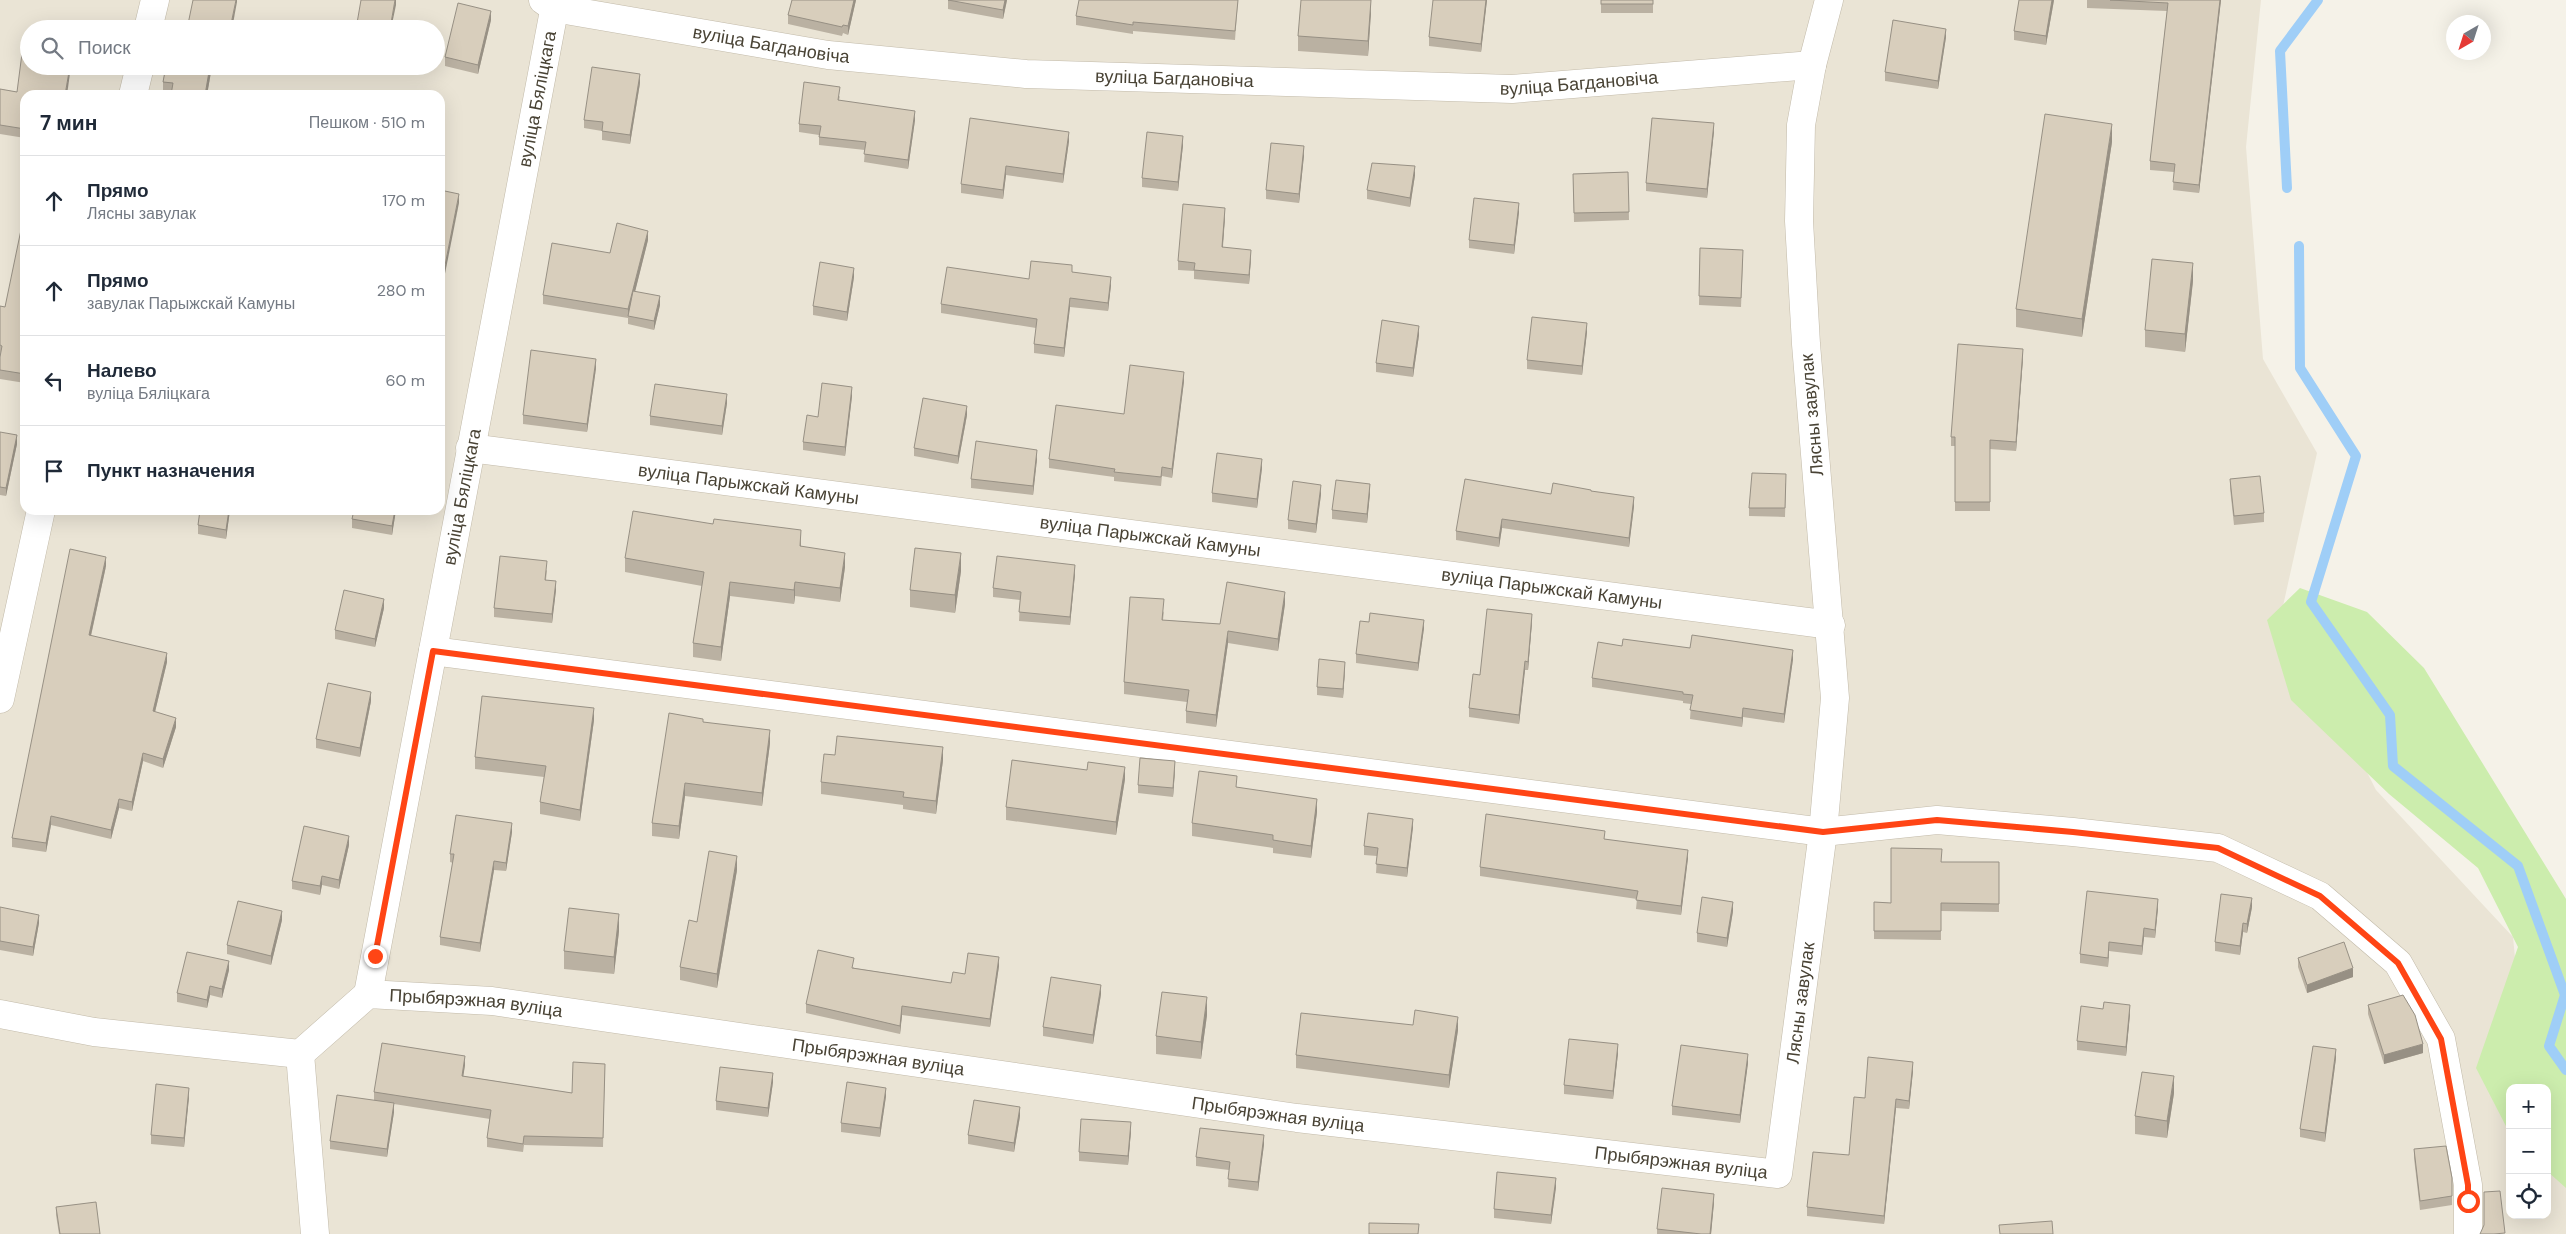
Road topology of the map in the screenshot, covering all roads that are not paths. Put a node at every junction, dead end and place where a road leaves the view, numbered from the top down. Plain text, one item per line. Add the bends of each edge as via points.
1 (155, 0) edge
2 (1829, 0) edge
3 (551, 2) edge
4 (150, 20) edge
5 (1812, 65) junction
6 (138, 75) edge
7 (134, 90) edge
8 (470, 448) junction
9 (40, 515) edge
10 (1831, 625) junction
11 (7, 630) edge
12 (433, 651) junction
13 (0, 699) edge
14 (1823, 832) junction
15 (368, 994) junction
16 (0, 1014) edge
17 (300, 1054) junction
18 (1778, 1174) joint
19 (315, 1234) edge
20 (2468, 1234) edge

1 - 4 street
2 - 5 street, Лясны завулак
3 - 5 street, вуліца Багдановіча via 828,55 1026,74 1512,89
3 - 8 street, вуліца Бяліцкага
5 - 10 street, Лясны завулак via 1801,125 1799,221 1806,344
6 - 7 street
8 - 10 street, вуліца Парыжскай Камуны
8 - 12 street, вуліца Бяліцкага
9 - 11 street
10 - 14 street, Лясны завулак via 1836,698
11 - 13 street
12 - 14 street
12 - 15 street, вуліца Бяліцкага
14 - 18 street, Лясны завулак
14 - 20 street via 1937,820 2218,848 2320,896 2398,963 2441,1039 2468,1185
15 - 17 street, Прыбярэжная вуліца
15 - 18 street, Прыбярэжная вуліца via 492,1002 1297,1118
16 - 17 street via 94,1032
17 - 19 street

